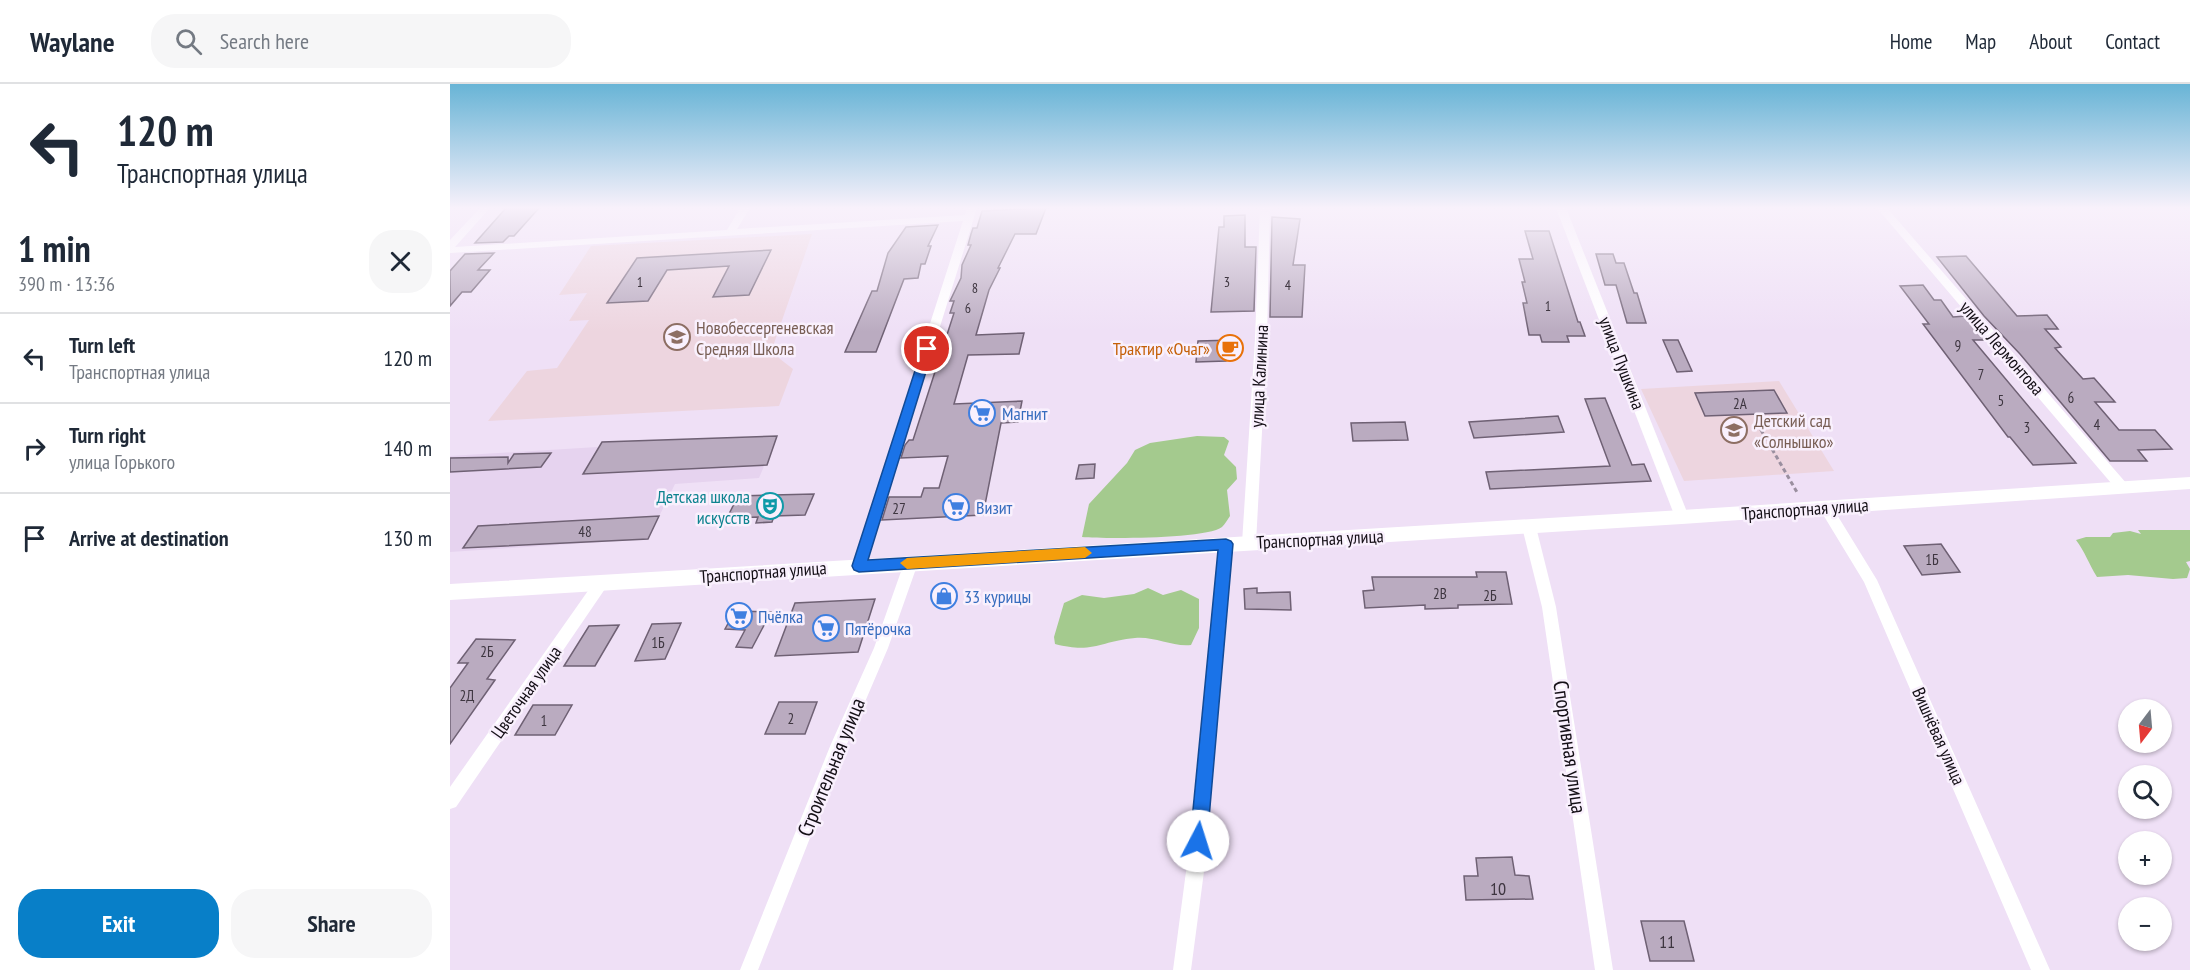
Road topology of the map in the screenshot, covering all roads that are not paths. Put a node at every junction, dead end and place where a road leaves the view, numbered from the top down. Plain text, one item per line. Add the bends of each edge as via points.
1 (959, 249) edge
2 (1264, 249) edge
3 (1577, 249) edge
4 (1917, 249) edge
5 (2190, 483) edge
6 (2121, 487) junction
7 (1826, 508) junction
8 (1682, 518) junction
9 (1529, 526) junction
10 (1249, 543) junction
11 (1226, 544) junction
12 (911, 563) junction
13 (859, 566) junction
14 (602, 582) junction
15 (450, 592) edge
16 (450, 801) edge
17 (749, 970) edge
18 (1182, 970) edge
19 (1604, 970) edge
20 (2041, 970) edge

1 - 13 street
2 - 10 street, улица Калинина
3 - 8 street, улица Пушкина
4 - 6 street, улица Лермонтова
5 - 6 street, Транспортная улица
6 - 7 street, Транспортная улица
7 - 8 street, Транспортная улица
7 - 20 street, Вишнёвая улица via 1870,580
8 - 9 street, Транспортная улица
9 - 10 street, Транспортная улица
9 - 19 street, Спортивная улица via 1549,607
10 - 11 street, Транспортная улица
11 - 12 street, Транспортная улица
11 - 18 street via 1196,864
12 - 13 street, Транспортная улица
12 - 17 street, Строительная улица via 881,648
13 - 14 street, Транспортная улица
14 - 15 street, Транспортная улица
14 - 16 street, Цветочная улица

